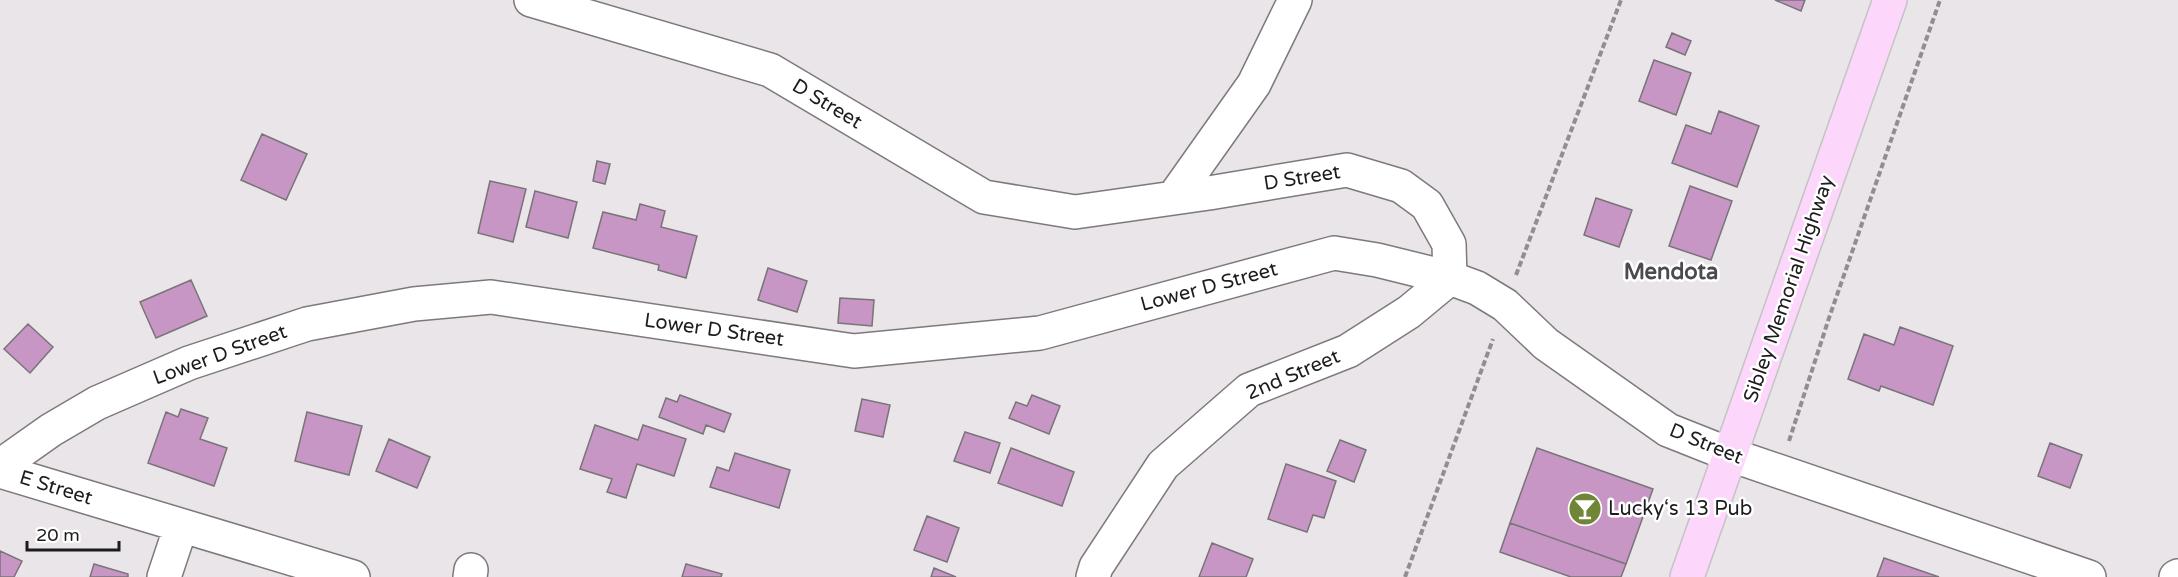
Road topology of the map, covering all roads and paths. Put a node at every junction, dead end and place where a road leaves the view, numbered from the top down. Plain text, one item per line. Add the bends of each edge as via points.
1 (531, 0) edge
2 (1295, 0) edge
3 (1621, 0) edge
4 (1890, 0) edge
5 (1940, 0) edge
6 (1174, 197) junction
7 (1521, 261) dead end
8 (1450, 278) junction
9 (1494, 338) dead end
10 (1731, 455) junction
11 (0, 466) edge
12 (0, 471) edge
13 (1779, 471) junction
14 (181, 526) junction
15 (164, 577) edge
16 (353, 577) edge
17 (1093, 577) edge
18 (1405, 577) edge
19 (1687, 577) edge
20 (2089, 577) edge

1 - 6 street, D Street via 770,70 984,197 1075,212
2 - 6 street via 1254,84
3 - 7 path
4 - 10 main road, Sibley Memorial Highway
5 - 13 path
6 - 8 street, D Street via 1347,170 1401,186 1427,205 1449,244
8 - 10 street, D Street via 1505,304 1546,344 1668,430
8 - 11 street, Lower D Street via 1334,254 1040,333 854,351 491,297 414,304 307,324 189,363 97,403 51,429
8 - 17 street, 2nd Street via 1409,312 1348,351 1249,390 1163,465
9 - 18 path
10 - 13 street, D Street
10 - 19 main road, Sibley Memorial Highway
12 - 14 street, E Street
13 - 20 street, D Street
14 - 15 street
14 - 16 street, E Street

